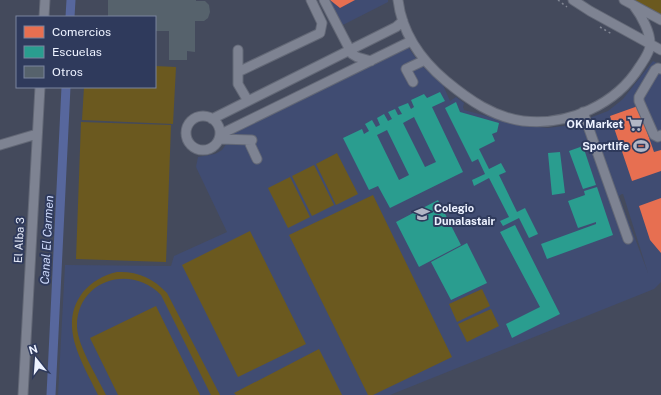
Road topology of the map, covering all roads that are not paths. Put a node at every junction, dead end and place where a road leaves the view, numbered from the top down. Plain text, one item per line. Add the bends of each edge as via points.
1 (45, 0) edge
2 (311, 0) edge
3 (324, 0) edge
4 (398, 0) edge
5 (573, 0) edge
6 (624, 0) edge
7 (634, 6) junction
8 (44, 16) edge
9 (661, 20) edge
10 (403, 21) junction
11 (411, 41) junction
12 (651, 44) junction
13 (238, 50) dead end
14 (350, 50) junction
15 (661, 50) edge
16 (424, 60) junction
17 (371, 61) junction
18 (661, 68) edge
19 (238, 72) junction
20 (413, 82) dead end
21 (40, 88) edge
22 (248, 101) junction
23 (583, 112) junction
24 (212, 119) junction
25 (37, 134) junction
26 (661, 135) edge
27 (220, 136) junction
28 (0, 145) edge
29 (258, 159) dead end
30 (628, 239) dead end
31 (23, 395) edge

1 - 8 street
2 - 19 street via 322,23 320,33
3 - 14 street
4 - 10 street
5 - 12 street
6 - 7 street
7 - 9 street
7 - 12 street via 645,24
10 - 11 street
10 - 14 street
11 - 16 street
11 - 17 street
12 - 15 street
12 - 23 street via 646,57 628,83 611,98
13 - 19 street
14 - 17 street via 357,57
14 - 22 street
16 - 20 street via 406,69
16 - 23 street via 463,95 502,115 542,122
17 - 27 street
18 - 26 street via 655,70 639,101 654,135
19 - 22 street via 238,84
21 - 25 street, El Alba 3
22 - 24 street
23 - 30 street
24 - 27 street via 217,123
24 - 27 street via 206,116 192,121 187,128 188,141 195,148 206,150 217,144
25 - 28 street
25 - 31 street, El Alba 3
27 - 29 street via 252,140 250,144

